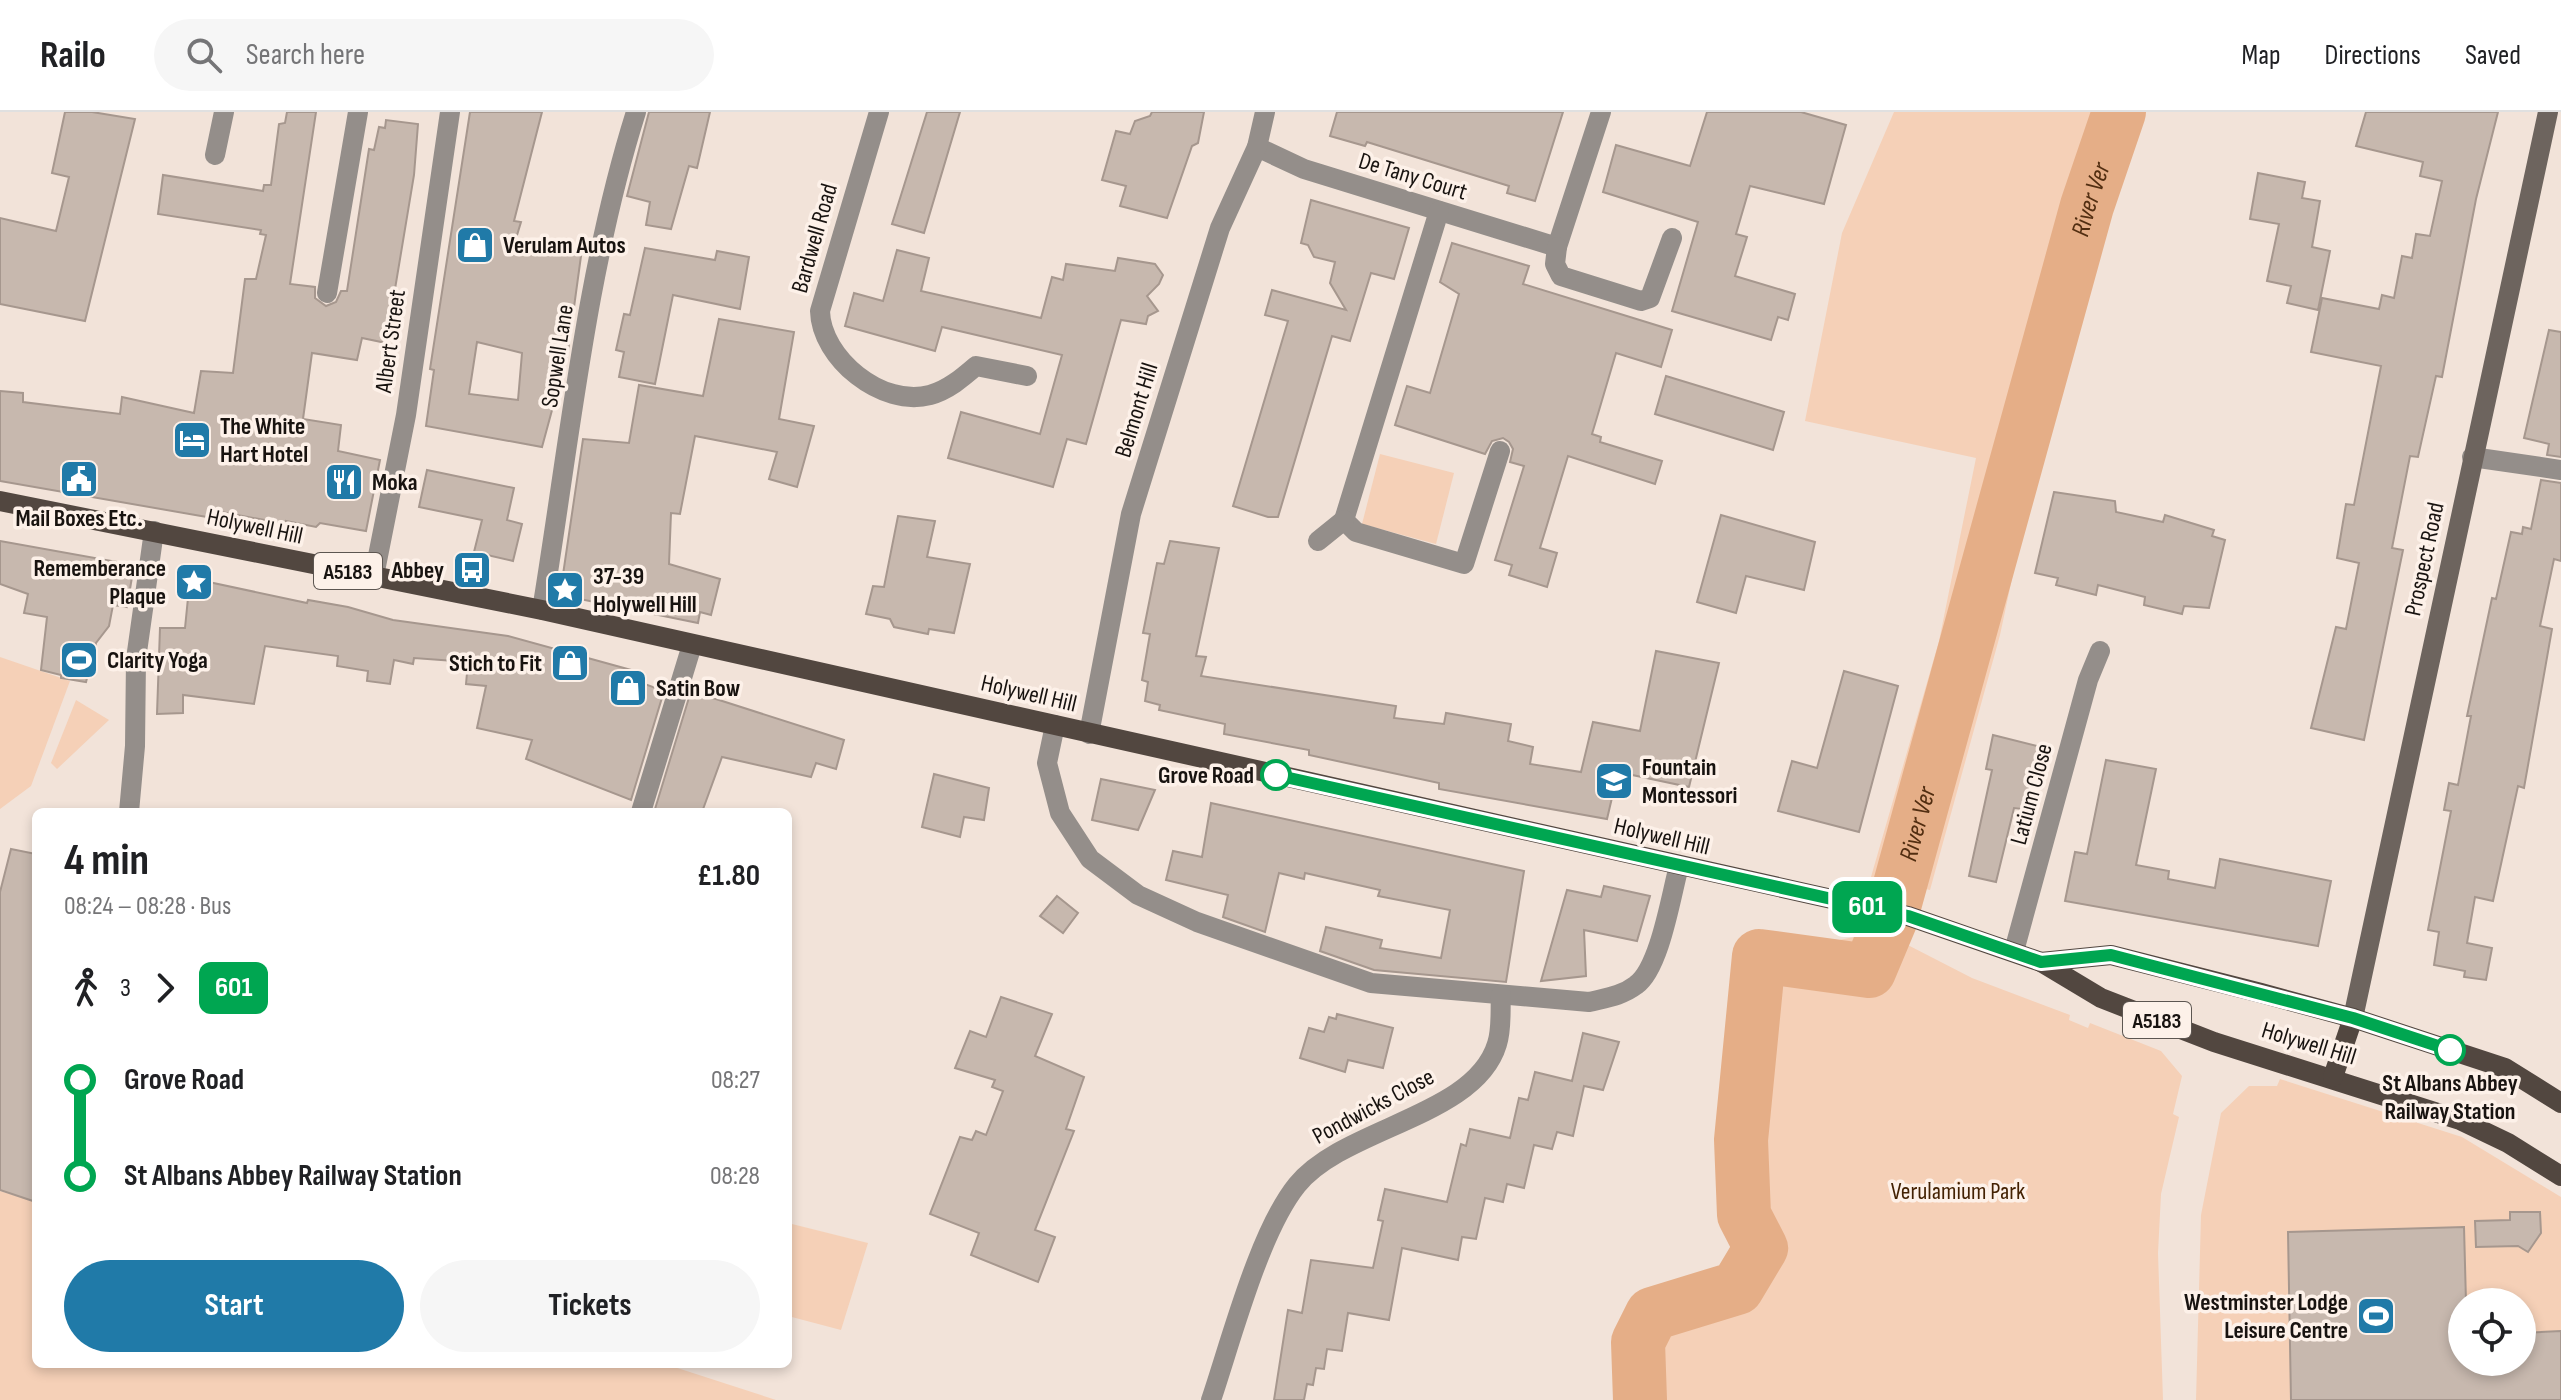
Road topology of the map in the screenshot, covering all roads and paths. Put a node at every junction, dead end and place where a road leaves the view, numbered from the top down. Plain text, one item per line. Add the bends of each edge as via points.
1 (224, 112) edge
2 (358, 112) edge
3 (450, 112) edge
4 (636, 112) edge
5 (879, 112) edge
6 (1265, 112) edge
7 (1601, 112) edge
8 (2552, 120) edge
9 (1257, 147) junction
10 (215, 155) dead end
11 (1439, 211) junction
12 (1672, 238) dead end
13 (1557, 247) junction
14 (327, 293) dead end
15 (1027, 376) dead end
16 (1500, 451) dead end
17 (2472, 457) junction
18 (2561, 470) edge
19 (0, 501) edge
20 (1344, 520) junction
21 (154, 531) junction
22 (1318, 541) dead end
23 (374, 576) junction
24 (542, 610) junction
25 (692, 645) junction
26 (2100, 651) dead end
27 (1055, 725) junction
28 (1089, 734) junction
29 (129, 808) edge
30 (642, 808) edge
31 (1679, 866) junction
32 (2014, 951) junction
33 (2041, 962) junction
34 (1501, 995) junction
35 (2353, 1018) junction
36 (2333, 1077) junction
37 (2561, 1103) edge
38 (2561, 1176) edge
39 (1211, 1400) edge

1 - 10 street
2 - 14 street
3 - 23 street, Albert Street via 406,415
4 - 24 street, Sopwell Lane via 595,283
5 - 15 street, Bardwell Road via 820,311 828,345 869,383 905,397 929,395 976,366
6 - 9 street, Belmont Hill
7 - 13 street
8 - 17 street, Prospect Road
9 - 11 street, De Tany Court via 1304,169
9 - 28 street, Belmont Hill via 1220,228 1131,514
11 - 13 street, De Tany Court
11 - 20 street
12 - 13 street via 1650,298 1641,301 1561,276 1555,264
16 - 20 street via 1464,564 1356,532
17 - 18 street
17 - 35 street, Prospect Road
19 - 21 main road, Holywell Hill / A5183
20 - 22 street
21 - 23 main road, Holywell Hill / A5183
21 - 29 street via 136,659
23 - 24 main road, Holywell Hill / A5183
24 - 25 main road, Holywell Hill / A5183
25 - 27 main road, Holywell Hill / A5183
25 - 30 street
26 - 32 street, Latium Close
27 - 28 main road, Holywell Hill / A5183
27 - 34 street via 1047,763 1060,813 1090,859 1138,895 1197,922 1371,983
28 - 31 main road, Holywell Hill / A5183
31 - 32 main road, Holywell Hill / A5183 via 1908,916
31 - 34 street via 1651,965 1640,983 1623,994 1589,1002
32 - 33 main road, Holywell Hill / A5183
33 - 35 main road, Holywell Hill / A5183 via 2111,955
33 - 36 main road, Holywell Hill / A5183 via 2101,998 2214,1042
34 - 39 street, Pondwicks Close via 1498,1043 1488,1064 1423,1114 1319,1163 1297,1186 1277,1218 1248,1290
35 - 36 main road
35 - 37 main road, Holywell Hill / A5183 via 2505,1068
36 - 38 main road, Holywell Hill / A5183 via 2460,1120

